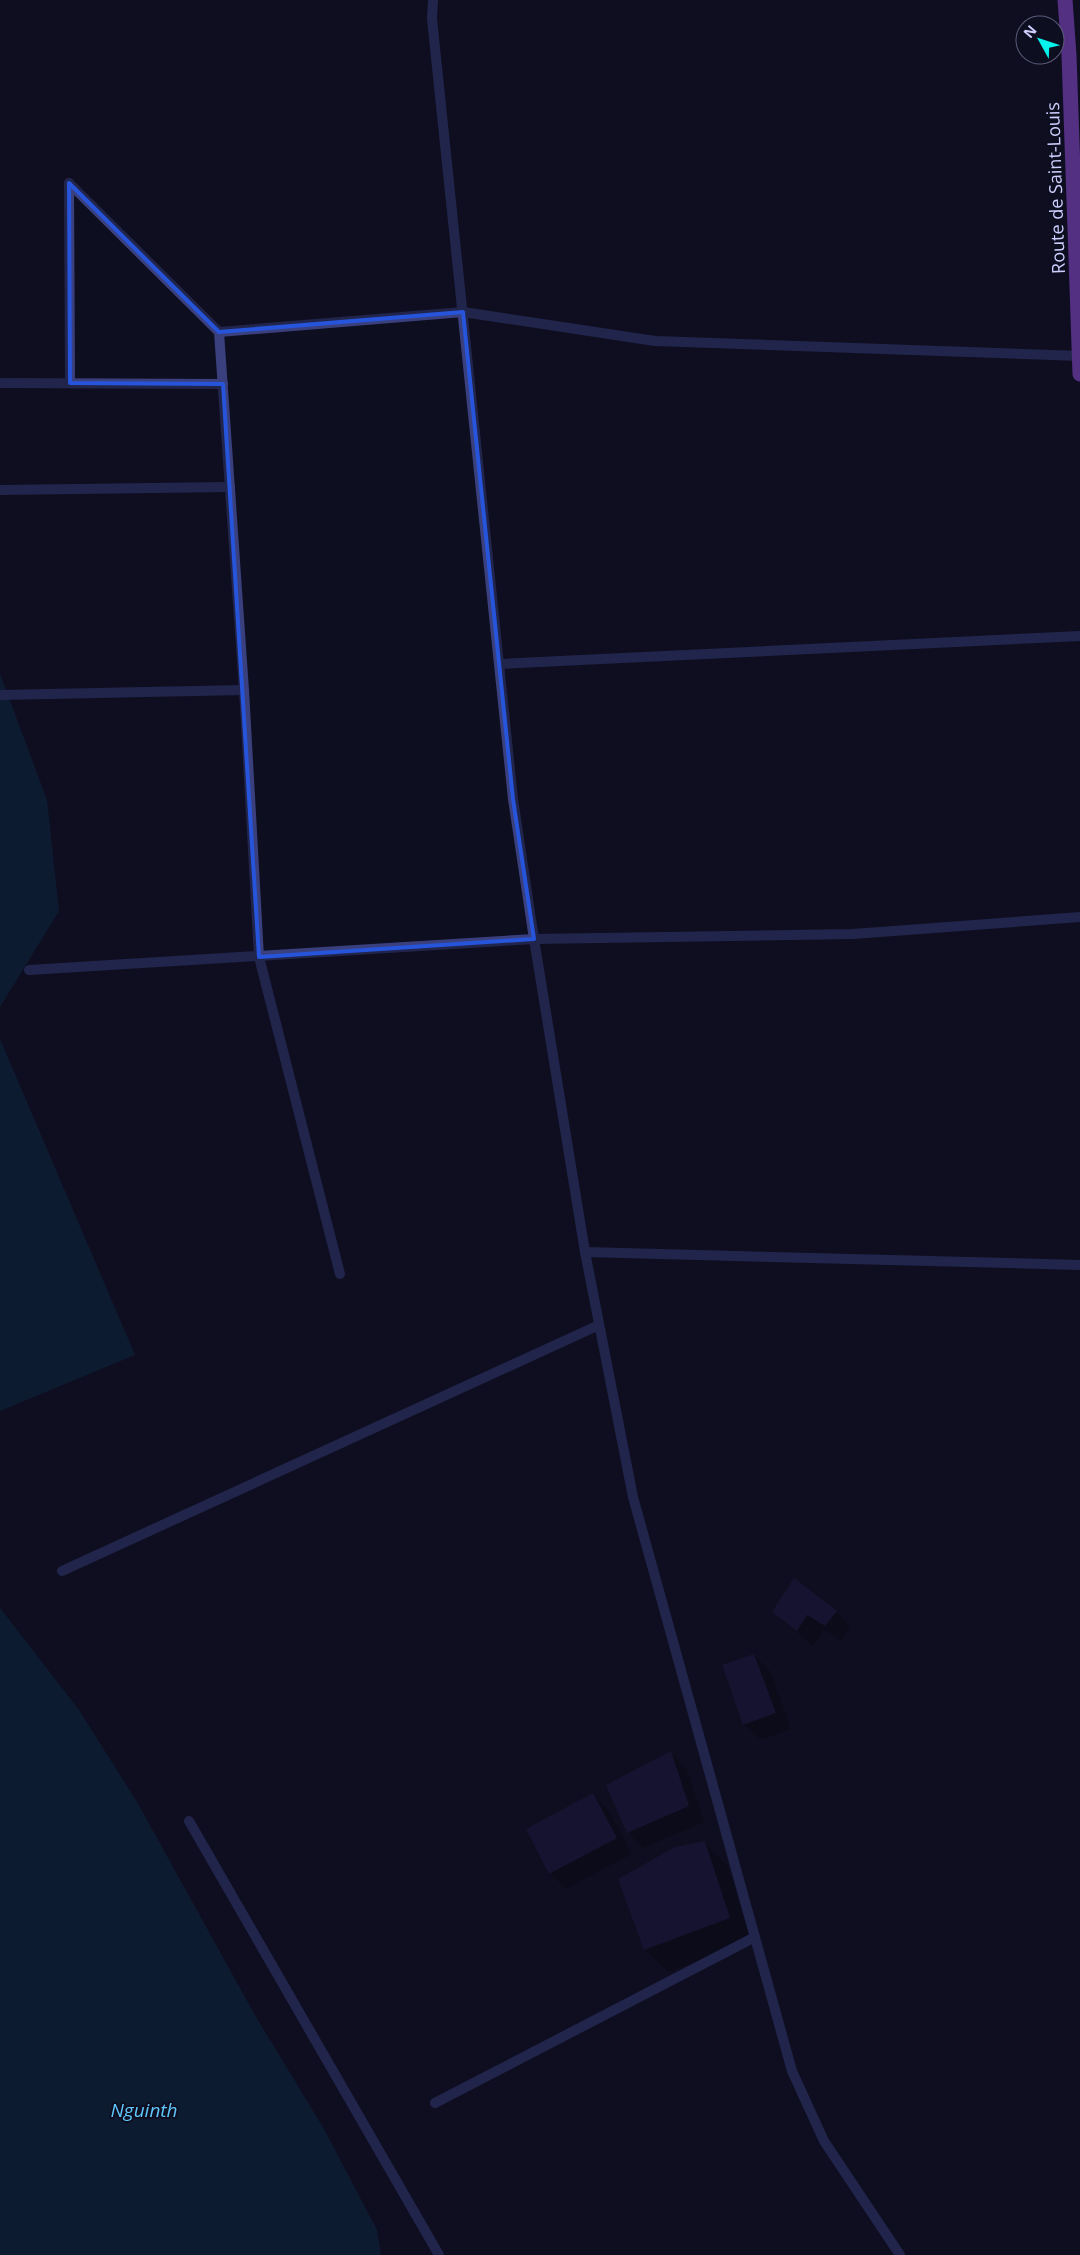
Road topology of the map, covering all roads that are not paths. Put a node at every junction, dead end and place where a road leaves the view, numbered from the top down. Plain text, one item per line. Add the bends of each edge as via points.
1 (433, 0) edge
2 (1065, 0) edge
3 (1075, 55) edge
4 (463, 312) junction
5 (219, 332) junction
6 (1080, 356) edge
7 (1080, 374) edge
8 (0, 383) edge
9 (70, 383) junction
10 (223, 384) junction
11 (230, 487) junction
12 (0, 490) edge
13 (1080, 636) edge
14 (500, 664) junction
15 (244, 690) junction
16 (0, 696) edge
17 (1080, 917) edge
18 (534, 939) junction
19 (259, 957) junction
20 (29, 970) dead end
21 (586, 1252) junction
22 (1080, 1265) edge
23 (340, 1274) dead end
24 (599, 1325) junction
25 (62, 1571) dead end
26 (189, 1821) dead end
27 (755, 1937) junction
28 (435, 2103) dead end
29 (439, 2255) edge
30 (900, 2255) edge

1 - 4 street via 432,20
2 - 3 main road, Route de Saint-Louis
3 - 6 main road, Route de Saint-Louis
4 - 5 street
4 - 6 street via 655,341
4 - 14 street
5 - 9 street via 69,183
5 - 10 street
6 - 7 main road, Route de Saint-Louis
8 - 9 street
9 - 10 street
10 - 11 street
11 - 12 street
11 - 15 street
13 - 14 street
14 - 18 street via 513,798
15 - 16 street
15 - 19 street
17 - 18 street via 853,934
18 - 19 street
18 - 21 street
19 - 20 street
19 - 23 street
21 - 22 street
21 - 24 street
24 - 25 street
24 - 27 street via 633,1497
26 - 29 street
27 - 28 street
27 - 30 street via 792,2070 824,2141

